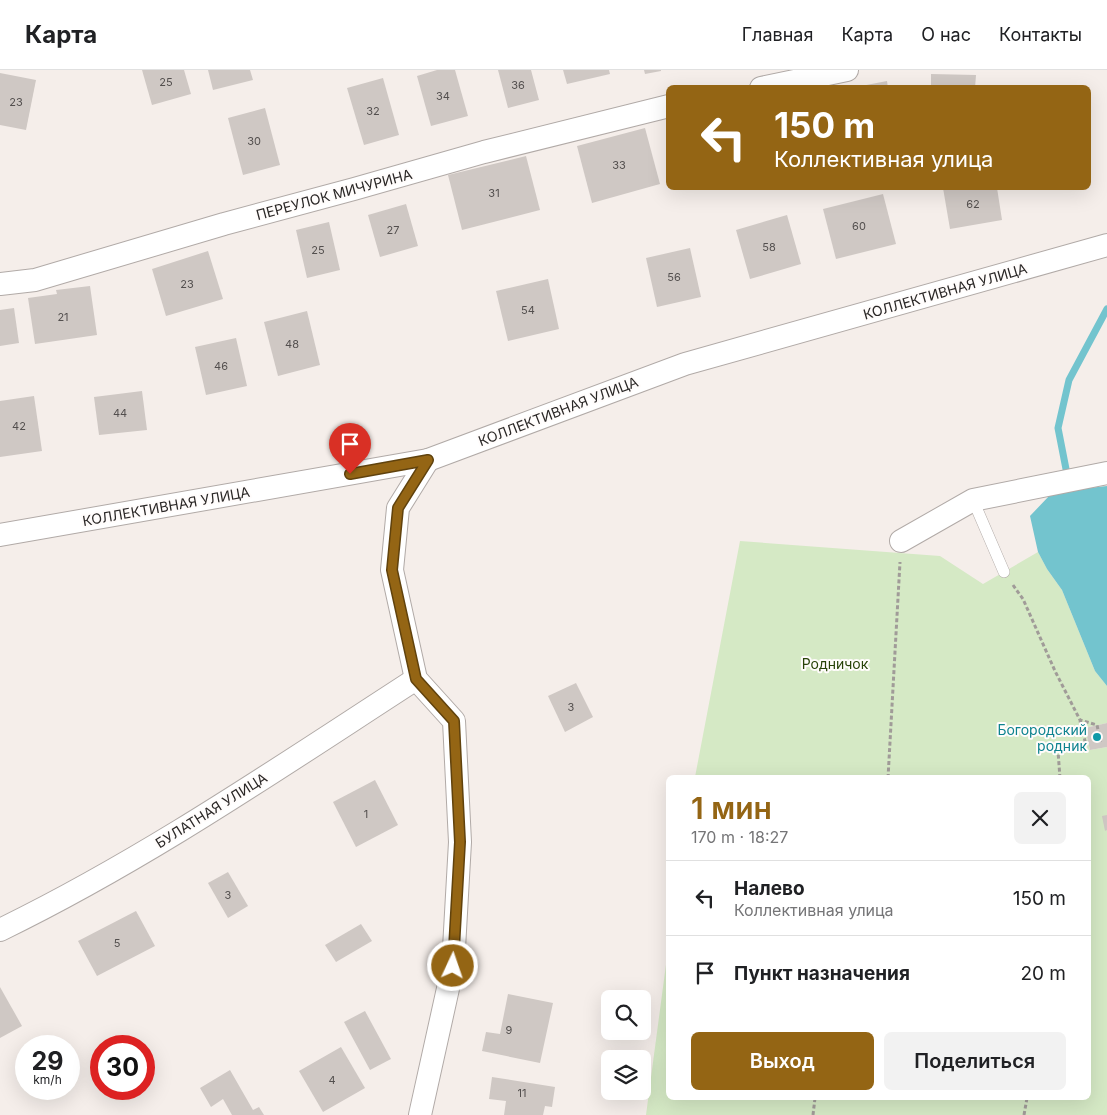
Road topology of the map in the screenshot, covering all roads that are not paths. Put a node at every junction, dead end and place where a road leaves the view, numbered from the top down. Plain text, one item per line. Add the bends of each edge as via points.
1 (847, 70) edge
2 (775, 85) edge
3 (666, 107) edge
4 (1107, 245) edge
5 (0, 284) edge
6 (428, 460) junction
7 (1107, 473) edge
8 (973, 500) junction
9 (0, 536) edge
10 (901, 541) road end
11 (1004, 572) road end
12 (416, 679) junction
13 (0, 930) edge
14 (419, 1114) edge

1 - 2 street
3 - 5 street, ПЕРЕУЛОК МИЧУРИНА via 484,152 35,280
4 - 6 street, КОЛЛЕКТИВНАЯ УЛИЦА via 685,364
6 - 9 street, КОЛЛЕКТИВНАЯ УЛИЦА
6 - 12 street via 398,508 392,570
7 - 8 street
8 - 10 street
8 - 11 lane
12 - 13 street, БУЛАТНАЯ УЛИЦА via 187,828
12 - 14 street via 454,721 460,842 453,966

